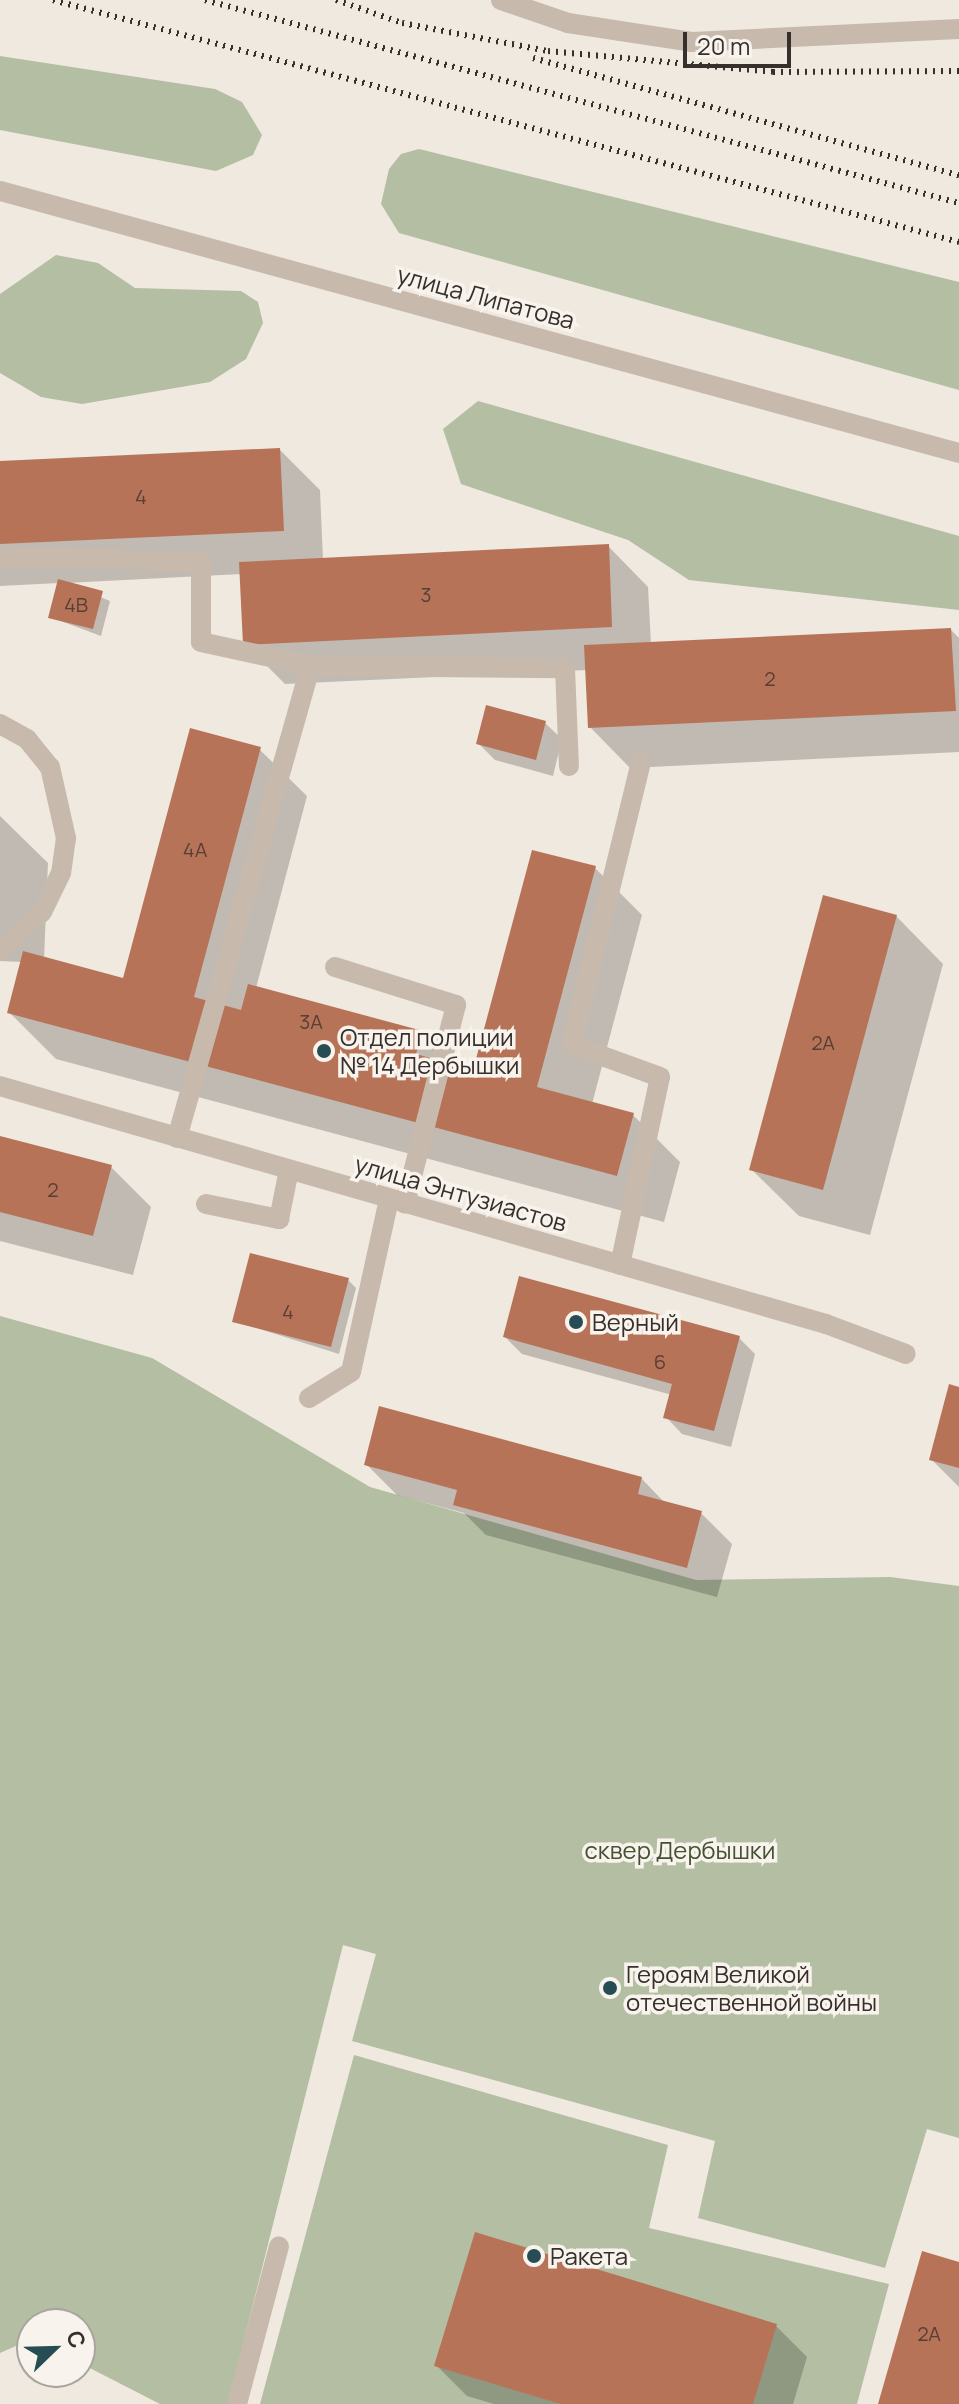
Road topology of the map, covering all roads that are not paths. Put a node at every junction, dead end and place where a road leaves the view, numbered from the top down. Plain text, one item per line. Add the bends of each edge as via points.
1 (501, 0) edge
2 (959, 29) edge
3 (0, 191) edge
4 (959, 453) edge
5 (0, 556) edge
6 (311, 666) junction
7 (0, 724) edge
8 (641, 761) dead end
9 (569, 766) dead end
10 (0, 950) edge
11 (335, 967) dead end
12 (0, 1086) edge
13 (177, 1138) junction
14 (289, 1170) junction
15 (397, 1201) junction
16 (206, 1204) dead end
17 (620, 1265) junction
18 (906, 1354) dead end
19 (309, 1398) dead end
20 (279, 2246) dead end
21 (237, 2404) edge

1 - 2 street via 568,23 692,42
3 - 4 street, улица Липатова
5 - 6 street via 201,562 201,642
6 - 9 street via 565,668
6 - 13 street
7 - 10 street via 27,739 50,767 66,838 61,873 42,912
8 - 17 street via 572,1045 660,1077
11 - 15 street via 456,1005
12 - 13 street, улица Энтузиастов
13 - 14 street, улица Энтузиастов
14 - 15 street, улица Энтузиастов
14 - 16 street via 279,1219
15 - 17 street, улица Энтузиастов
15 - 19 street via 351,1372
17 - 18 street, улица Энтузиастов
20 - 21 street

